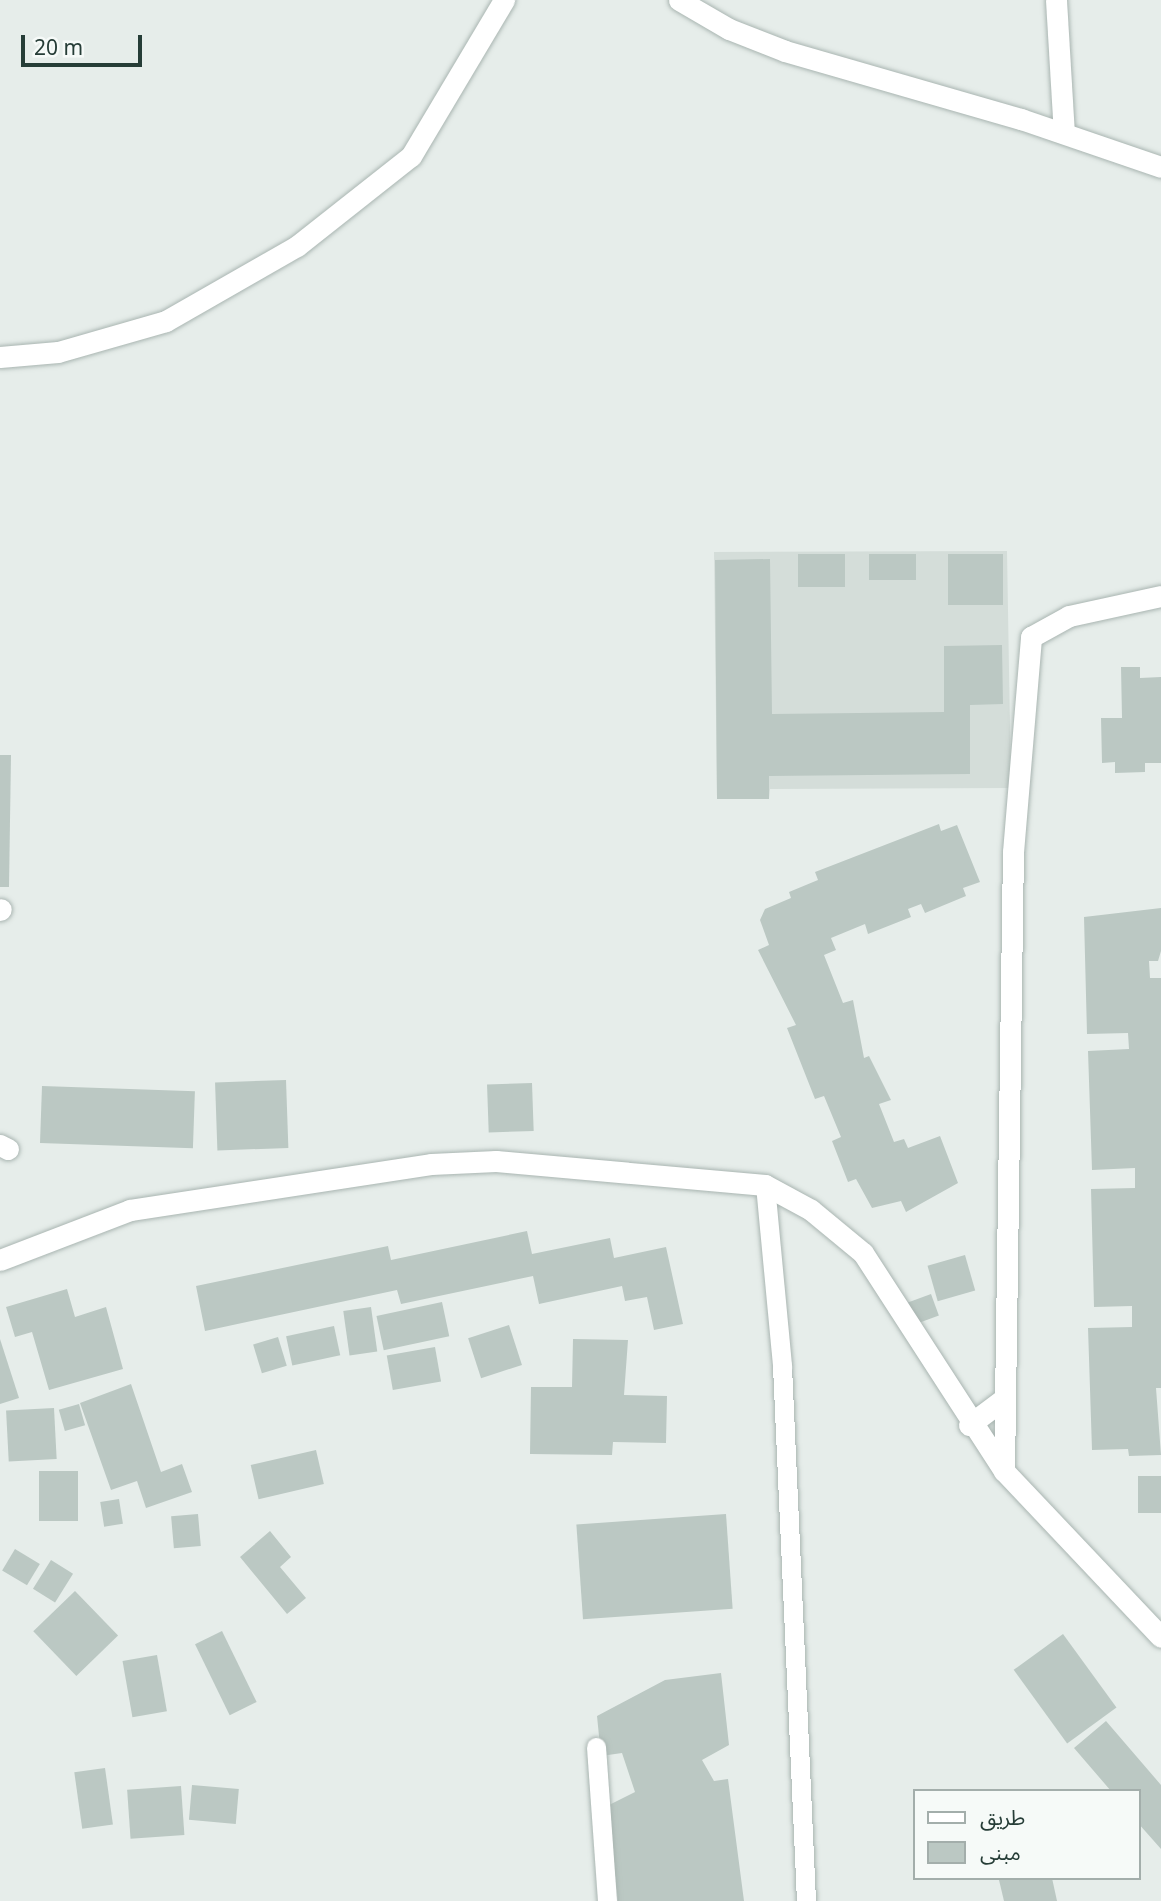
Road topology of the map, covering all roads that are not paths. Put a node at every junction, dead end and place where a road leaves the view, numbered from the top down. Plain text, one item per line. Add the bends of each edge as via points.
1 (504, 0) edge
2 (679, 0) edge
3 (1056, 0) edge
4 (1064, 133) junction
5 (1161, 167) edge
6 (0, 357) edge
7 (1161, 596) edge
8 (765, 1185) junction
9 (0, 1260) edge
10 (1005, 1398) junction
11 (969, 1425) junction
12 (1004, 1471) junction
13 (1161, 1637) edge
14 (596, 1747) dead end
15 (607, 1901) edge
16 (806, 1901) edge

1 - 6 street via 411,156 297,246 166,321 58,352
2 - 4 street via 785,51
3 - 4 street
4 - 5 street
7 - 10 street via 1069,615 1031,637 1013,852
8 - 9 street via 495,1161 431,1164 131,1210
8 - 11 street via 811,1210 863,1253
8 - 16 lane via 782,1366
10 - 11 street
10 - 12 street
11 - 12 street
12 - 13 street
14 - 15 lane

